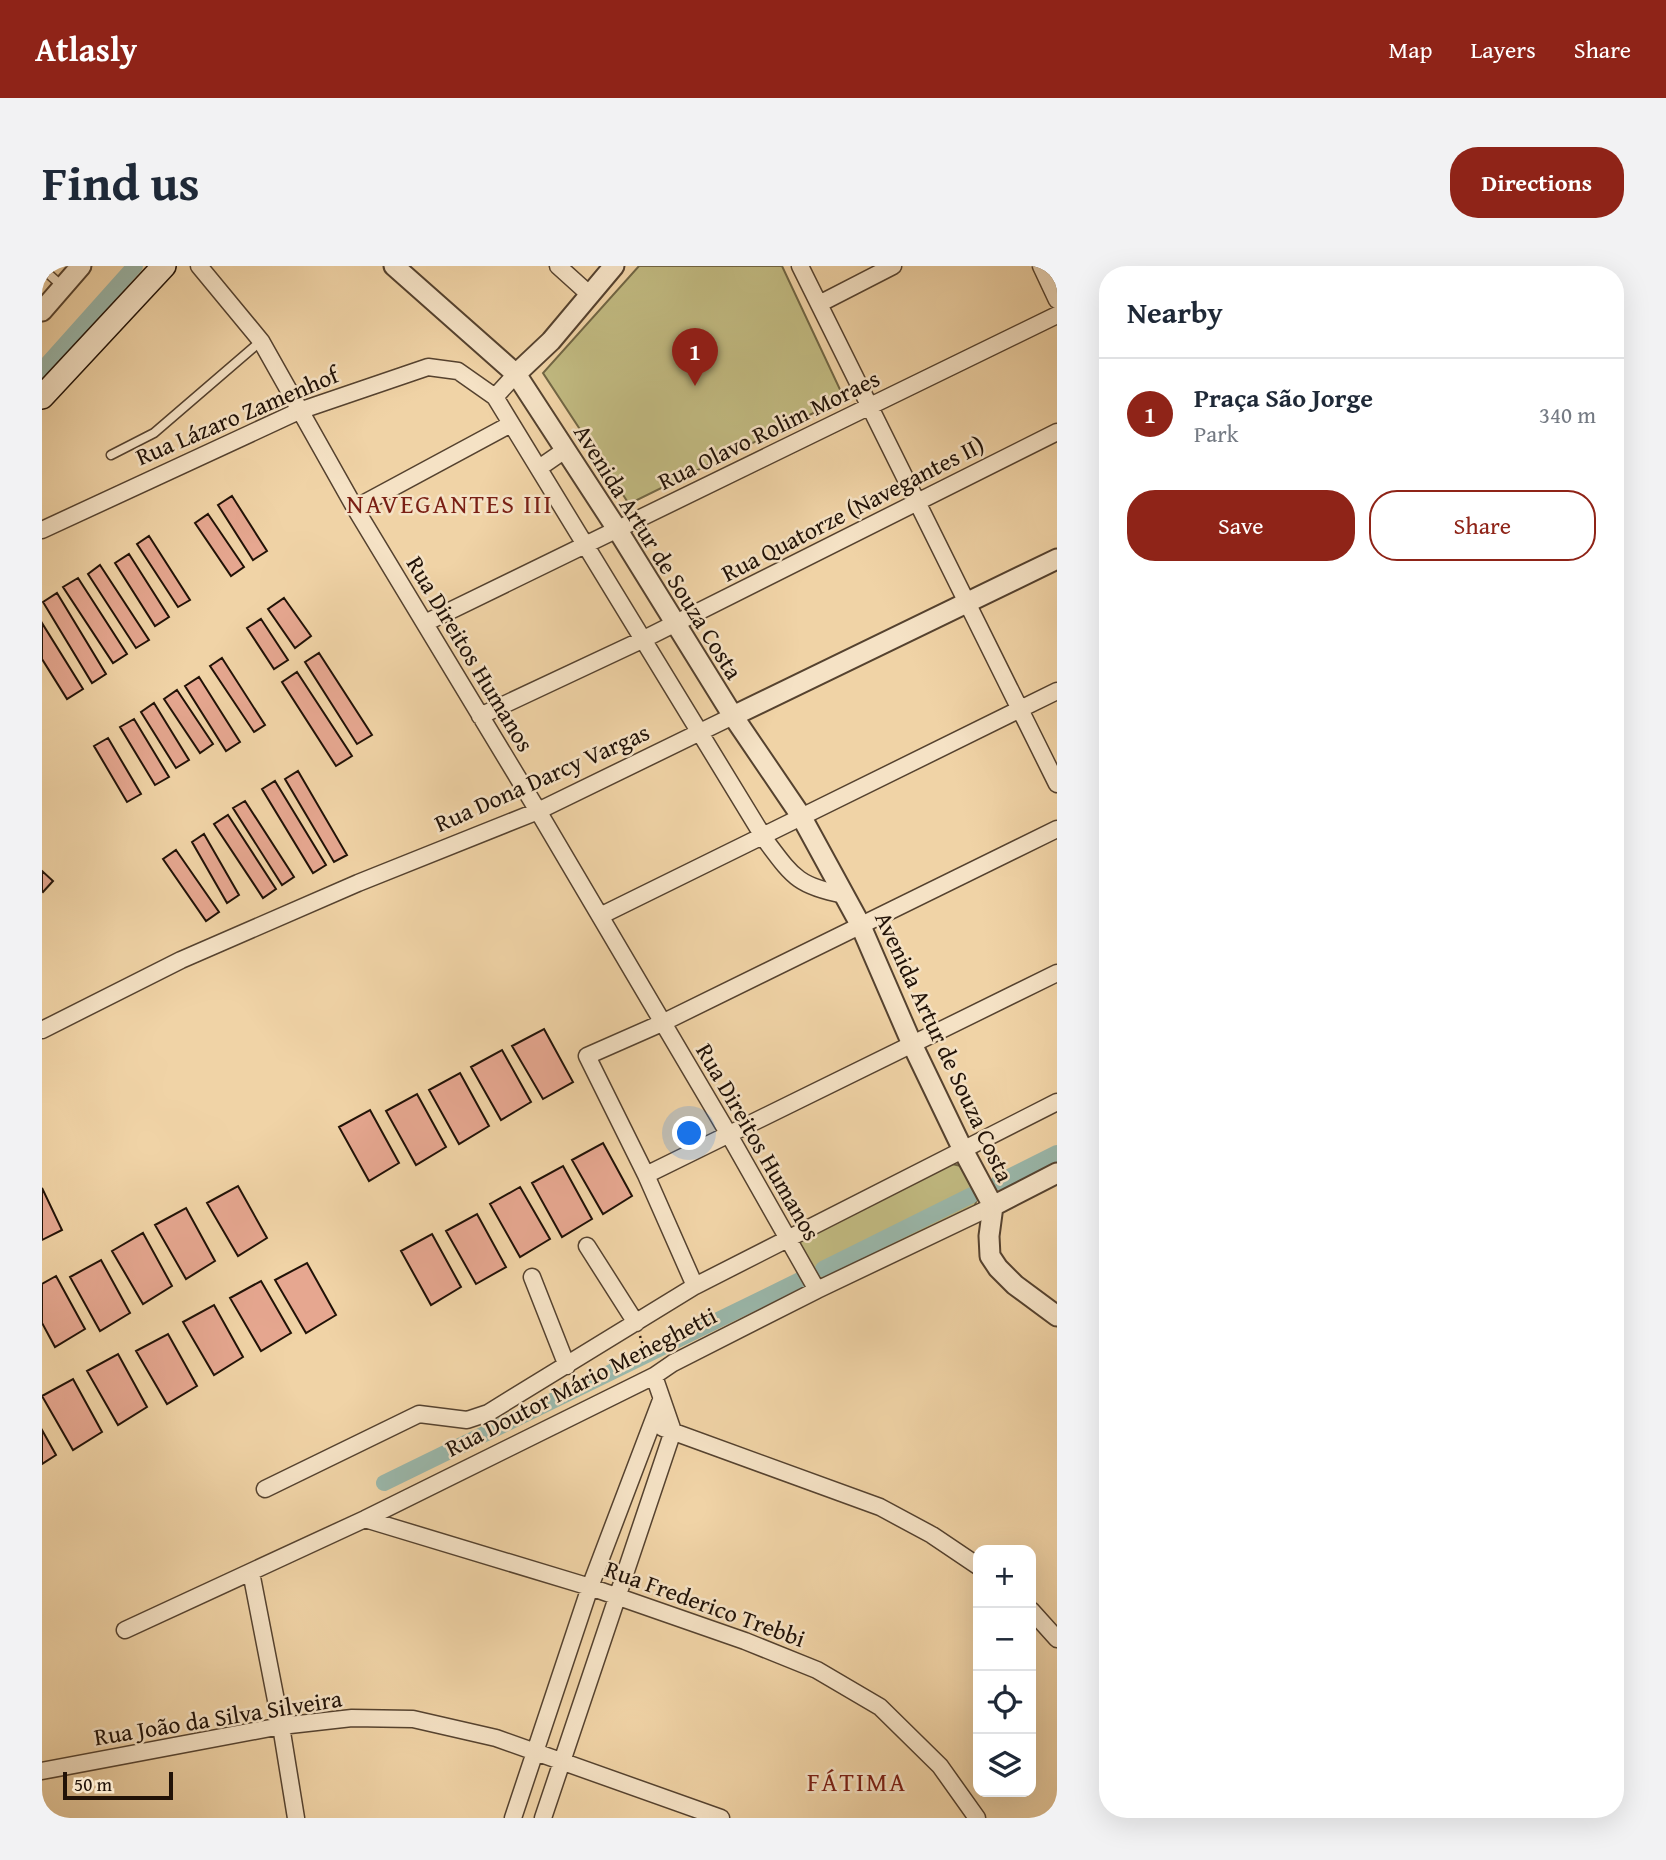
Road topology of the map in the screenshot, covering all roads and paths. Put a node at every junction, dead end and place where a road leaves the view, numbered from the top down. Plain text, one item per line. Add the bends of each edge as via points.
1 (81, 266) edge
2 (164, 266) edge
3 (199, 266) edge
4 (394, 266) edge
5 (558, 266) edge
6 (614, 266) edge
7 (800, 266) edge
8 (893, 266) edge
9 (1041, 266) edge
10 (42, 268) edge
11 (63, 287) junction
12 (589, 294) junction
13 (1057, 300) edge
14 (819, 304) junction
15 (42, 311) edge
16 (1057, 315) edge
17 (261, 341) junction
18 (458, 371) joint
19 (516, 374) junction
20 (42, 397) edge
21 (495, 397) junction
22 (870, 406) junction
23 (299, 411) junction
24 (512, 424) junction
25 (1057, 432) edge
26 (565, 450) junction
27 (111, 455) dead end
28 (539, 468) junction
29 (917, 502) junction
30 (355, 508) junction
31 (617, 529) junction
32 (42, 530) edge
33 (587, 544) junction
34 (1057, 559) edge
35 (967, 603) junction
36 (425, 623) junction
37 (674, 624) junction
38 (644, 639) junction
39 (1057, 691) edge
40 (1020, 709) junction
41 (480, 716) junction
42 (733, 716) junction
43 (700, 732) junction
44 (1057, 784) edge
45 (538, 811) junction
46 (801, 816) junction
47 (1057, 829) edge
48 (844, 895) junction
49 (600, 916) junction
50 (860, 924) junction
51 (1057, 973) edge
52 (662, 1023) junction
53 (42, 1030) edge
54 (912, 1044) junction
55 (1057, 1102) edge
56 (728, 1133) junction
57 (963, 1150) junction
58 (1057, 1173) edge
59 (646, 1175) junction
60 (993, 1206) junction
61 (789, 1239) junction
62 (587, 1246) dead end
63 (532, 1277) dead end
64 (695, 1286) junction
65 (817, 1290) junction
66 (1057, 1315) edge
67 (636, 1323) junction
68 (644, 1347) dead end
69 (567, 1366) junction
70 (651, 1369) junction
71 (661, 1400) junction
72 (651, 1425) junction
73 (673, 1431) junction
74 (265, 1489) dead end
75 (365, 1519) junction
76 (973, 1563) edge
77 (251, 1572) junction
78 (590, 1587) junction
79 (615, 1597) junction
80 (1036, 1615) edge
81 (125, 1630) dead end
82 (1057, 1639) edge
83 (281, 1726) junction
84 (534, 1751) junction
85 (561, 1760) junction
86 (42, 1771) edge
87 (296, 1818) edge
88 (513, 1818) edge
89 (543, 1818) edge
90 (721, 1818) edge
91 (977, 1818) edge

1 - 11 street
2 - 20 main road
3 - 17 street, Rua Direitos Humanos
4 - 19 street, Avenida Artur de Souza Costa
5 - 12 street
6 - 12 street
7 - 14 street
8 - 14 street
9 - 13 street
10 - 11 lane
11 - 15 street
12 - 19 street via 551,341
14 - 22 street
16 - 22 street, Rua Olavo Rolim Moraes
17 - 23 street, Rua Direitos Humanos
17 - 27 lane via 154,433
18 - 21 street, Avenida Artur de Souza Costa
18 - 23 street, Rua Lázaro Zamenhof via 428,367
19 - 21 street
19 - 26 street, Avenida Artur de Souza Costa
21 - 24 street, Avenida Artur de Souza Costa
22 - 29 street
22 - 31 street, Rua Olavo Rolim Moraes
23 - 30 street, Rua Direitos Humanos
23 - 32 street, Rua Lázaro Zamenhof
24 - 28 street, Avenida Artur de Souza Costa
24 - 30 street
25 - 29 street, Rua Quatorze (Navegantes II)
26 - 28 street
26 - 31 street, Avenida Artur de Souza Costa
28 - 33 street, Avenida Artur de Souza Costa
29 - 35 street
29 - 37 street, Rua Quatorze (Navegantes II)
30 - 36 street, Rua Direitos Humanos
31 - 33 street, Rua Olavo Rolim Moraes
31 - 37 street, Avenida Artur de Souza Costa
33 - 36 street, Rua Olavo Rolim Moraes
33 - 38 street, Avenida Artur de Souza Costa
34 - 35 street, Rua Dona Darcy Vargas
35 - 40 street
35 - 42 street, Rua Dona Darcy Vargas
36 - 41 street, Rua Direitos Humanos
37 - 38 street, Rua Quatorze (Navegantes II)
37 - 42 street, Avenida Artur de Souza Costa
38 - 41 street, Rua Quatorze (Navegantes II)
38 - 43 street, Avenida Artur de Souza Costa
39 - 40 street
40 - 44 street
40 - 46 street
41 - 45 street, Rua Direitos Humanos
42 - 43 street, Rua Dona Darcy Vargas
42 - 46 street, Avenida Artur de Souza Costa
43 - 45 street, Rua Dona Darcy Vargas
43 - 48 street, Avenida Artur de Souza Costa via 788,871 804,885
45 - 49 street, Rua Direitos Humanos
45 - 53 street, Rua Dona Darcy Vargas via 193,955
46 - 48 street, Avenida Artur de Souza Costa
46 - 49 street
47 - 50 street
48 - 50 street, Avenida Artur de Souza Costa
49 - 52 street, Rua Direitos Humanos
50 - 52 street
50 - 54 street, Avenida Artur de Souza Costa
51 - 54 street
52 - 56 street, Rua Direitos Humanos
52 - 59 street via 587,1056
54 - 56 street
54 - 57 street, Avenida Artur de Souza Costa
55 - 57 street, Rua Doutor Mário Meneghetti
56 - 59 street
56 - 61 street, Rua Direitos Humanos
57 - 60 street, Avenida Artur de Souza Costa
57 - 61 street, Rua Doutor Mário Meneghetti
58 - 60 street, Rua Doutor Mário Meneghetti
59 - 64 street
60 - 65 street, Rua Doutor Mário Meneghetti
60 - 66 street, Avenida Artur de Souza Costa via 990,1256 1015,1284
61 - 64 street, Rua Doutor Mário Meneghetti
61 - 65 street, Rua Direitos Humanos
62 - 67 street
63 - 69 street
64 - 67 street, Rua Doutor Mário Meneghetti
65 - 70 street, Rua Doutor Mário Meneghetti via 673,1363
67 - 69 street, Rua Doutor Mário Meneghetti
68 - 70 path
69 - 74 street, Rua Doutor Mário Meneghetti via 488,1413 467,1420 419,1414
70 - 71 street
70 - 75 street, Rua Doutor Mário Meneghetti
71 - 72 street
71 - 73 street
72 - 73 street
72 - 78 street
73 - 76 street via 880,1507
73 - 79 street
75 - 77 street, Rua Doutor Mário Meneghetti
75 - 78 street, Rua Frederico Trebbi
77 - 81 street, Rua Doutor Mário Meneghetti
77 - 83 street
78 - 79 street, Rua Frederico Trebbi
78 - 84 street
79 - 85 street
79 - 91 street, Rua Frederico Trebbi via 745,1641 849,1687 880,1707 922,1747
80 - 82 street
83 - 84 street, Rua João da Silva Silveira via 352,1718 413,1719
83 - 86 street, Rua João da Silva Silveira
83 - 87 street
84 - 85 street, Rua João da Silva Silveira
84 - 88 street
85 - 89 street
85 - 90 street, Rua João da Silva Silveira

